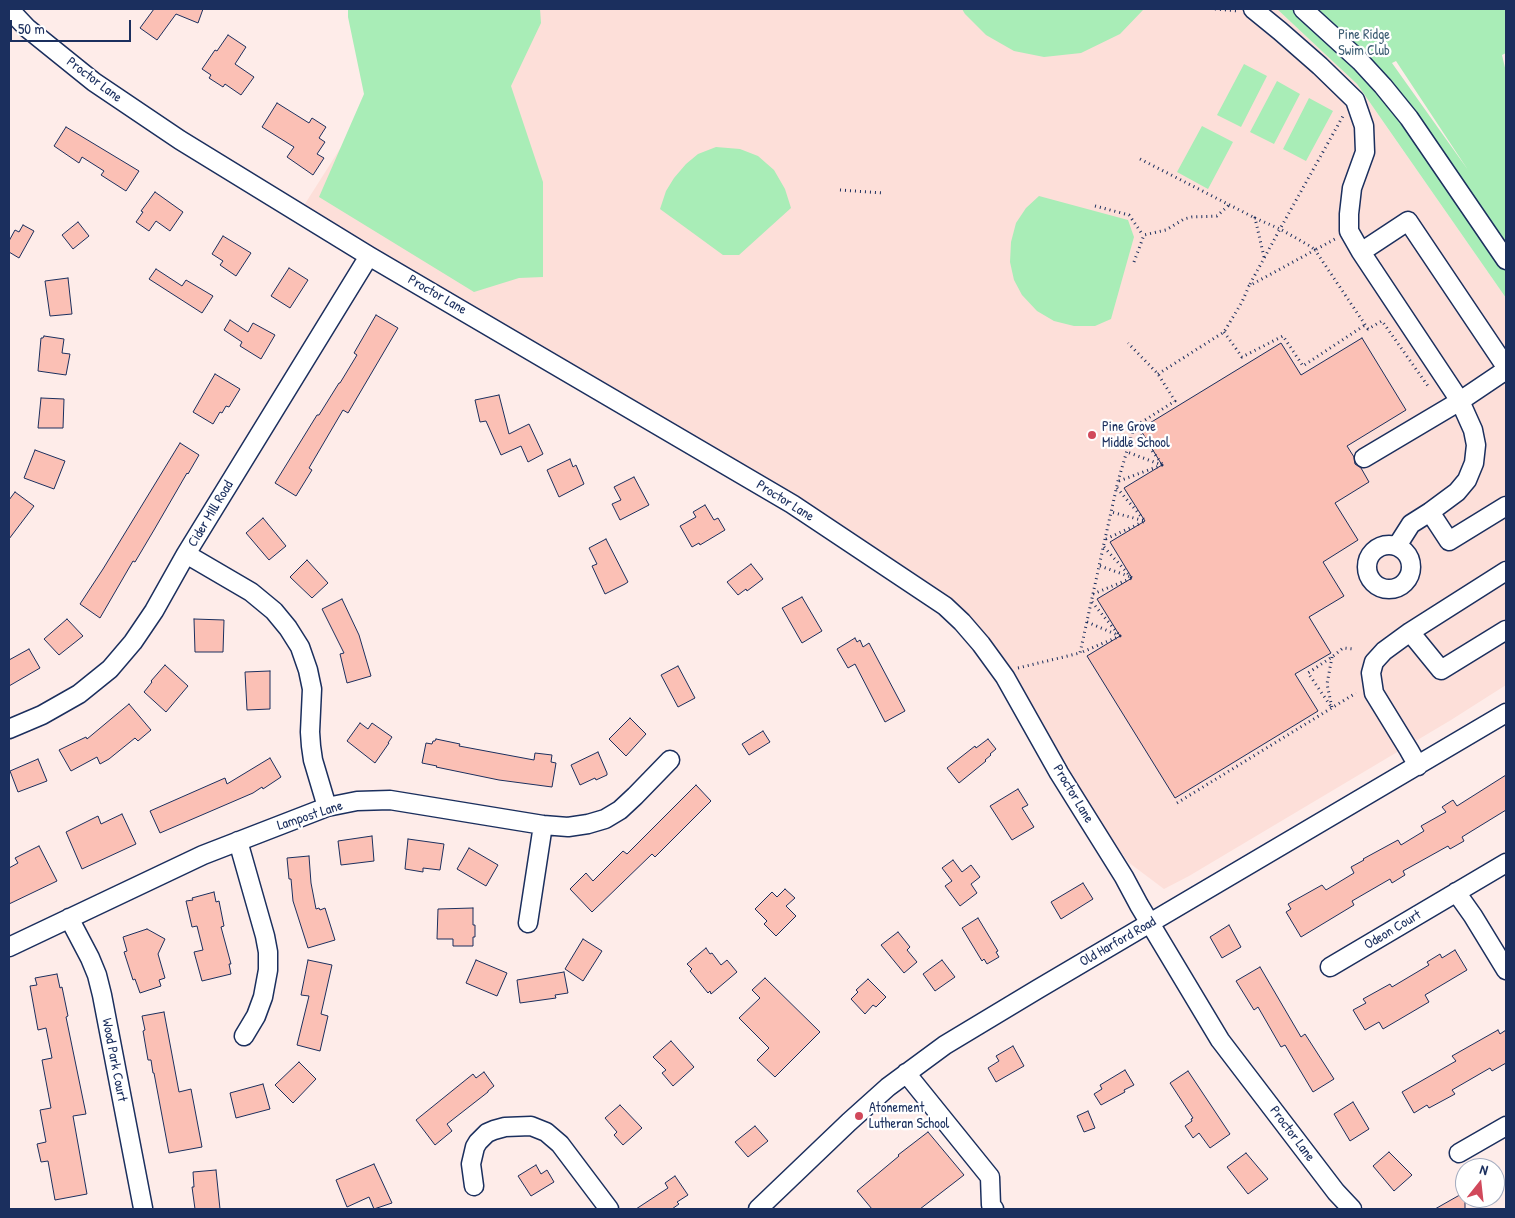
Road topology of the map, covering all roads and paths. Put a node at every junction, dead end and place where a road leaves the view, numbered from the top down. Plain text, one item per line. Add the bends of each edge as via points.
1 (9, 9) edge
2 (1253, 9) edge
3 (1303, 9) edge
4 (1355, 100) junction
5 (1140, 159) dead end
6 (840, 190) dead end
7 (883, 193) dead end
8 (1229, 205) junction
9 (1095, 206) dead end
10 (1255, 218) junction
11 (1280, 228) junction
12 (1349, 231) junction
13 (1144, 236) junction
14 (1315, 250) junction
15 (1361, 252) junction
16 (369, 256) junction
17 (1264, 257) junction
18 (1506, 260) edge
19 (1134, 262) dead end
20 (1249, 286) junction
21 (1365, 325) junction
22 (1224, 332) junction
23 (1128, 343) dead end
24 (1506, 368) edge
25 (1158, 374) junction
26 (1452, 405) junction
27 (1134, 427) junction
28 (1127, 452) junction
29 (1364, 458) dead end
30 (1162, 465) junction
31 (1118, 481) junction
32 (1117, 488) junction
33 (1506, 506) edge
34 (1111, 512) junction
35 (1430, 512) junction
36 (1145, 521) junction
37 (1105, 539) junction
38 (1104, 546) junction
39 (1397, 546) dead end
40 (186, 554) junction
41 (1100, 566) junction
42 (1506, 571) edge
43 (1132, 578) junction
44 (1093, 594) junction
45 (1092, 601) junction
46 (1087, 622) junction
47 (1506, 630) edge
48 (1410, 632) junction
49 (1120, 636) junction
50 (1353, 649) dead end
51 (1080, 654) junction
52 (1332, 656) junction
53 (1036, 664) dead end
54 (1356, 693) dead end
55 (1332, 708) junction
56 (1506, 713) edge
57 (9, 729) edge
58 (670, 760) dead end
59 (1418, 766) junction
60 (1177, 803) dead end
61 (327, 807) junction
62 (543, 825) junction
63 (238, 841) junction
64 (1506, 863) edge
65 (1456, 892) junction
66 (69, 918) junction
67 (528, 923) dead end
68 (1150, 924) junction
69 (9, 947) edge
70 (1330, 967) dead end
71 (1506, 970) edge
72 (244, 1036) dead end
73 (906, 1074) junction
74 (1506, 1126) edge
75 (1460, 1153) dead end
76 (474, 1186) dead end
77 (143, 1208) edge
78 (991, 1208) edge
79 (609, 1209) edge
80 (758, 1209) edge
81 (1352, 1209) edge

1 - 16 street, Proctor Lane via 27,28 94,82 180,140
2 - 4 street
3 - 18 street via 1360,61 1409,118
4 - 11 path via 1350,103
4 - 12 street via 1364,126 1365,152 1352,188
5 - 8 path
6 - 7 path
8 - 10 path
8 - 13 path via 1217,216 1184,219 1166,230
9 - 13 path via 1129,215
10 - 11 path
10 - 17 path
11 - 14 path
11 - 17 path
12 - 14 path
12 - 15 street
13 - 19 path
14 - 20 path
14 - 21 path
15 - 24 street via 1408,221
15 - 26 street
16 - 40 street, Cider Mill Road
16 - 68 street, Proctor Lane via 792,504 945,606 981,644 1005,677
17 - 20 path
20 - 22 path
21 - 22 path via 1302,366 1283,336 1242,357
21 - 26 path via 1368,329 1382,321
22 - 25 path
23 - 25 path
24 - 26 street
25 - 27 path via 1175,400
26 - 29 street
26 - 35 street via 1474,430 1474,463 1467,480 1457,492
27 - 28 path
27 - 30 path
28 - 30 path
28 - 31 path
30 - 31 path
31 - 32 path
32 - 34 path
32 - 36 path
33 - 35 street via 1449,541
34 - 36 path
34 - 37 path
35 - 39 street via 1410,524
36 - 37 path
37 - 38 path
38 - 41 path
38 - 43 path
40 - 57 street, Cider Mill Road via 133,642 110,669 79,694
40 - 61 street via 251,592 274,610 300,647 312,689 310,732 313,760
41 - 43 path
41 - 44 path
42 - 48 street
43 - 44 path
44 - 45 path
45 - 46 path
45 - 49 path
46 - 49 path
46 - 51 path
47 - 48 street via 1441,670
48 - 59 street via 1384,651 1374,662 1371,673 1374,693
49 - 51 path
50 - 52 path via 1343,648
51 - 53 path
52 - 55 path via 1328,684
52 - 55 path via 1308,673
54 - 55 path
55 - 60 path
56 - 59 street, Old Harford Road
58 - 62 street, Lampost Lane via 625,806 605,819 568,827
59 - 68 street, Old Harford Road
61 - 62 street, Lampost Lane via 357,801 390,800
61 - 63 street, Lampost Lane
62 - 67 street
63 - 66 street, Lampost Lane
63 - 72 street via 268,952 263,997
64 - 65 street, Odeon Court
65 - 70 street, Odeon Court
65 - 71 street
66 - 69 street, Lampost Lane
66 - 77 street, Wood Park Court via 97,975
68 - 73 street, Old Harford Road via 946,1045
68 - 81 street, Proctor Lane via 1220,1040
73 - 78 street via 990,1177
73 - 80 street, Old Harford Road via 849,1122
74 - 75 street
76 - 79 street via 471,1164 478,1142 494,1130 530,1126 546,1132 560,1144

